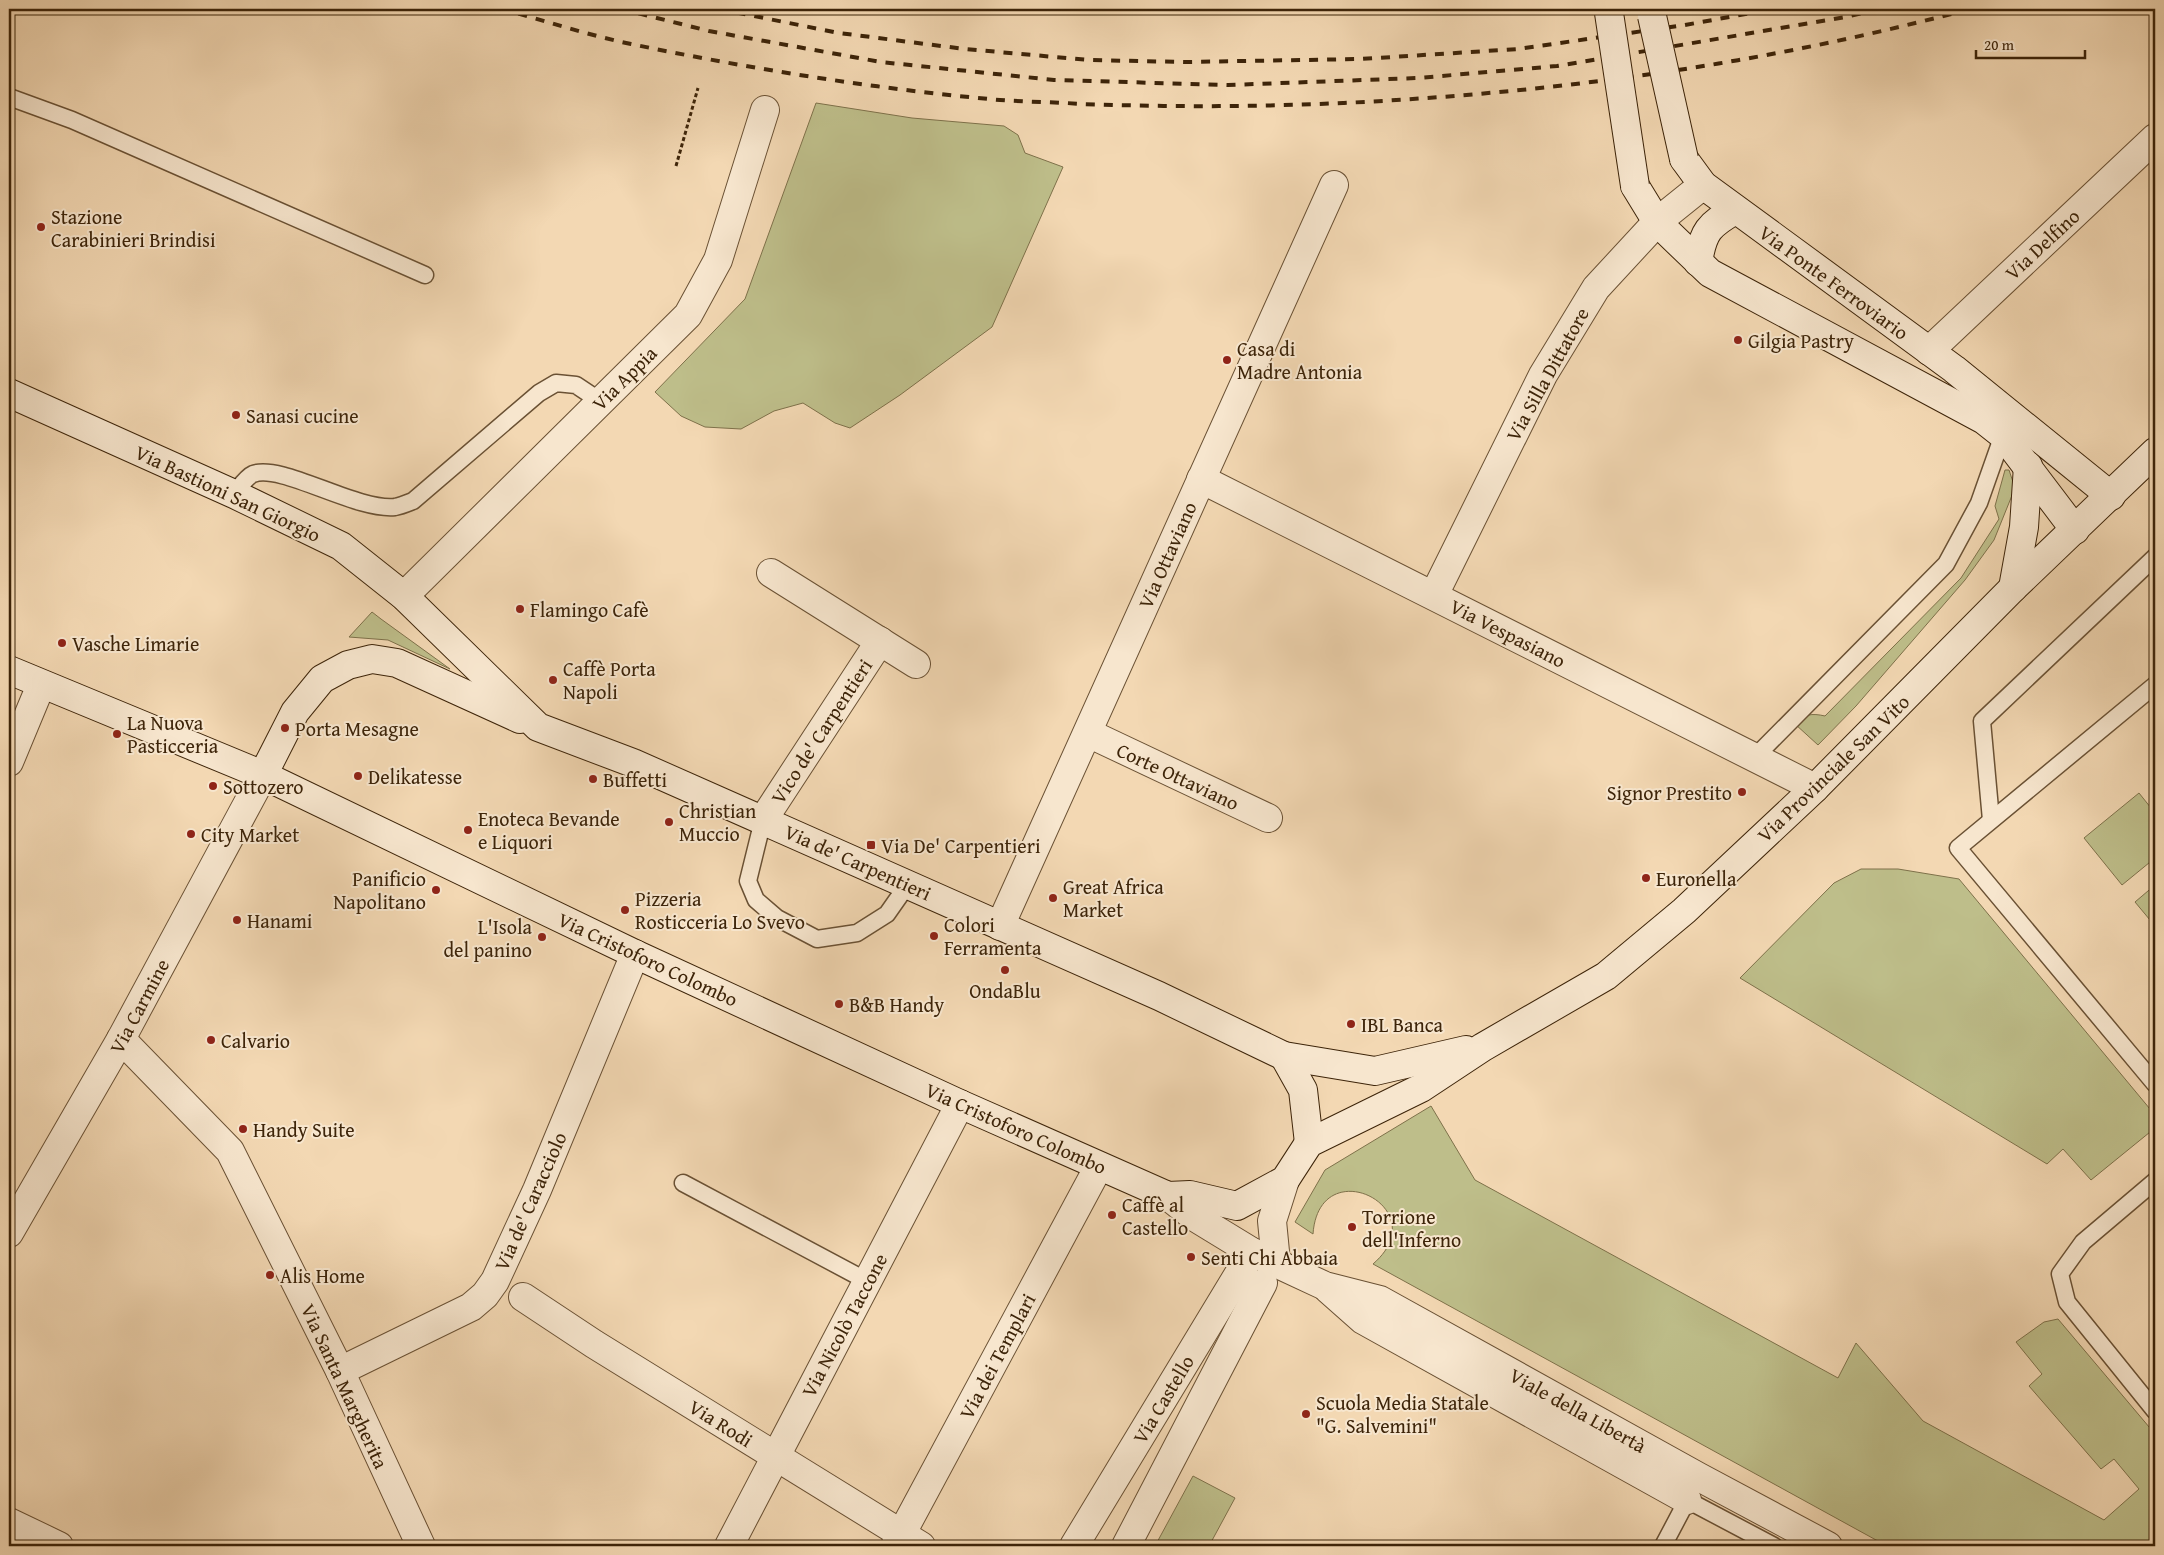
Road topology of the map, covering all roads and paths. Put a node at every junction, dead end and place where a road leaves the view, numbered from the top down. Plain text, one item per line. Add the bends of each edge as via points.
1 (1608, 11) edge
2 (1650, 12) edge
3 (698, 88) dead end
4 (9, 96) edge
5 (765, 110) dead end
6 (2155, 138) edge
7 (676, 166) dead end
8 (1703, 185) junction
9 (1334, 186) dead end
10 (1735, 210) junction
11 (1657, 222) junction
12 (1698, 262) junction
13 (425, 275) dead end
14 (1929, 351) junction
15 (9, 393) edge
16 (600, 401) junction
17 (2003, 435) junction
18 (2155, 452) edge
19 (2028, 466) junction
20 (1201, 479) junction
21 (234, 494) junction
22 (2111, 496) junction
23 (2075, 530) junction
24 (2155, 557) edge
25 (771, 573) dead end
26 (2013, 588) junction
27 (1434, 595) junction
28 (404, 596) junction
29 (430, 621) joint
30 (880, 641) junction
31 (916, 664) dead end
32 (9, 670) edge
33 (41, 685) junction
34 (2155, 685) edge
35 (538, 727) junction
36 (1088, 733) junction
37 (1755, 758) junction
38 (9, 762) edge
39 (263, 775) junction
40 (1815, 788) junction
41 (1268, 818) dead end
42 (763, 820) junction
43 (1991, 820) junction
44 (908, 884) junction
45 (1000, 926) junction
46 (635, 954) junction
47 (121, 1039) junction
48 (1482, 1047) junction
49 (1284, 1056) junction
50 (2155, 1084) edge
51 (960, 1104) junction
52 (1309, 1143) junction
53 (1099, 1166) junction
54 (1285, 1180) junction
55 (2155, 1181) edge
56 (684, 1183) dead end
57 (1168, 1196) junction
58 (17, 1200) edge
59 (9, 1233) edge
60 (1264, 1266) junction
61 (867, 1281) junction
62 (523, 1297) dead end
63 (340, 1371) junction
64 (2155, 1410) edge
65 (776, 1457) junction
66 (1693, 1489) junction
67 (9, 1522) edge
68 (906, 1542) edge
69 (59, 1546) edge
70 (421, 1546) edge
71 (729, 1546) edge
72 (1074, 1546) edge
73 (1126, 1546) edge
74 (1663, 1546) edge
75 (1774, 1546) edge
76 (1828, 1546) edge

1 - 11 street, Via Ponte Ferroviario, bridge via 1635,186
2 - 8 street, Via Ponte Ferroviario, bridge via 1684,159
3 - 7 path
4 - 13 lane via 72,120
5 - 16 street, Via Appia via 718,260 688,314
6 - 14 street, Via Delfino
8 - 10 street, Via Ponte Ferroviario
8 - 11 street, Via Silla Dittatore
9 - 20 street, Via Ottaviano
10 - 12 street via 1708,228 1701,242
10 - 14 street, Via Ponte Ferroviario
11 - 12 street, Via Ponte Ferroviario
11 - 27 street, Via Silla Dittatore via 1596,288 1543,375
12 - 17 street, Via Ponte Ferroviario via 1710,273 1984,420
14 - 22 street, Via Ponte Ferroviario
15 - 21 street, Via Bastioni San Giorgio
16 - 21 lane via 576,385 556,383 539,393 414,501 395,507 368,505 263,472 251,474
16 - 28 street, Via Appia
17 - 19 street, Via Ponte Ferroviario
17 - 37 lane via 1979,503 1946,564
18 - 22 street, Via Provinciale San Vito
19 - 23 street, Via Ponte Ferroviario
19 - 26 street via 2024,526
20 - 27 street, Via Vespasiano
20 - 36 street, Via Ottaviano
21 - 28 street, Via Bastioni San Giorgio via 341,546
22 - 23 street, Via Provinciale San Vito
23 - 26 street, Via Provinciale San Vito
24 - 43 lane via 1982,722
25 - 30 street, Vico de' Carpentieri
26 - 40 street, Via Provinciale San Vito
27 - 37 street, Via Vespasiano
28 - 29 street, Via Bastioni San Giorgio
29 - 35 street, Via de' Carpentieri
30 - 31 street, Vico de' Carpentieri
30 - 42 street, Vico de' Carpentieri
32 - 33 street, Via Cristoforo Colombo
33 - 38 street
33 - 39 street, Via Cristoforo Colombo
34 - 43 lane
35 - 39 street, Via de' Carpentieri via 398,663 372,659 348,665 322,679 295,712
35 - 42 street, Via de' Carpentieri via 633,762
36 - 41 street, Corte Ottaviano
36 - 45 street, Via Ottaviano
37 - 40 street, Via Vespasiano
39 - 46 street, Via Cristoforo Colombo
39 - 47 street, Via Carmine
40 - 48 street, Via Provinciale San Vito via 1684,911 1606,976
42 - 44 street, Via de' Carpentieri
42 - 44 lane via 748,881 756,900 777,918 817,939 856,933 887,914
43 - 50 lane via 1958,848
44 - 45 street, Via de' Carpentieri
45 - 49 street, Via de' Carpentieri via 1159,996
46 - 51 street, Via Cristoforo Colombo
46 - 63 street, Via de' Caracciolo via 537,1190 495,1281 471,1307
47 - 58 street, Via Carmine
47 - 63 street, Via Santa Margherita via 230,1151
48 - 49 street, Via Provinciale San Vito via 1375,1071
48 - 52 street, Via Provinciale San Vito via 1421,1088
49 - 52 street via 1303,1090
51 - 53 street, Via Cristoforo Colombo
51 - 61 street, Via Nicolò Taccone
52 - 54 street
53 - 57 street, Via Cristoforo Colombo
53 - 68 street, Via dei Templari
54 - 57 street via 1237,1206 1190,1195
54 - 60 street via 1272,1221
55 - 64 lane via 2083,1242 2060,1274 2067,1302
56 - 61 lane
57 - 60 street, Via Cristoforo Colombo
58 - 59 street, Via Carmine
60 - 66 street, Viale della Libertà via 1380,1300
60 - 72 street, Via Castello
60 - 73 street
61 - 65 street, Via Nicolò Taccone
62 - 65 street, Via Rodi
63 - 70 street, Via Santa Margherita
65 - 68 street, Via Rodi
65 - 71 street, Via Nicolò Taccone
66 - 74 lane
66 - 75 lane, Viale della Libertà
66 - 76 street, Viale della Libertà
67 - 69 street

